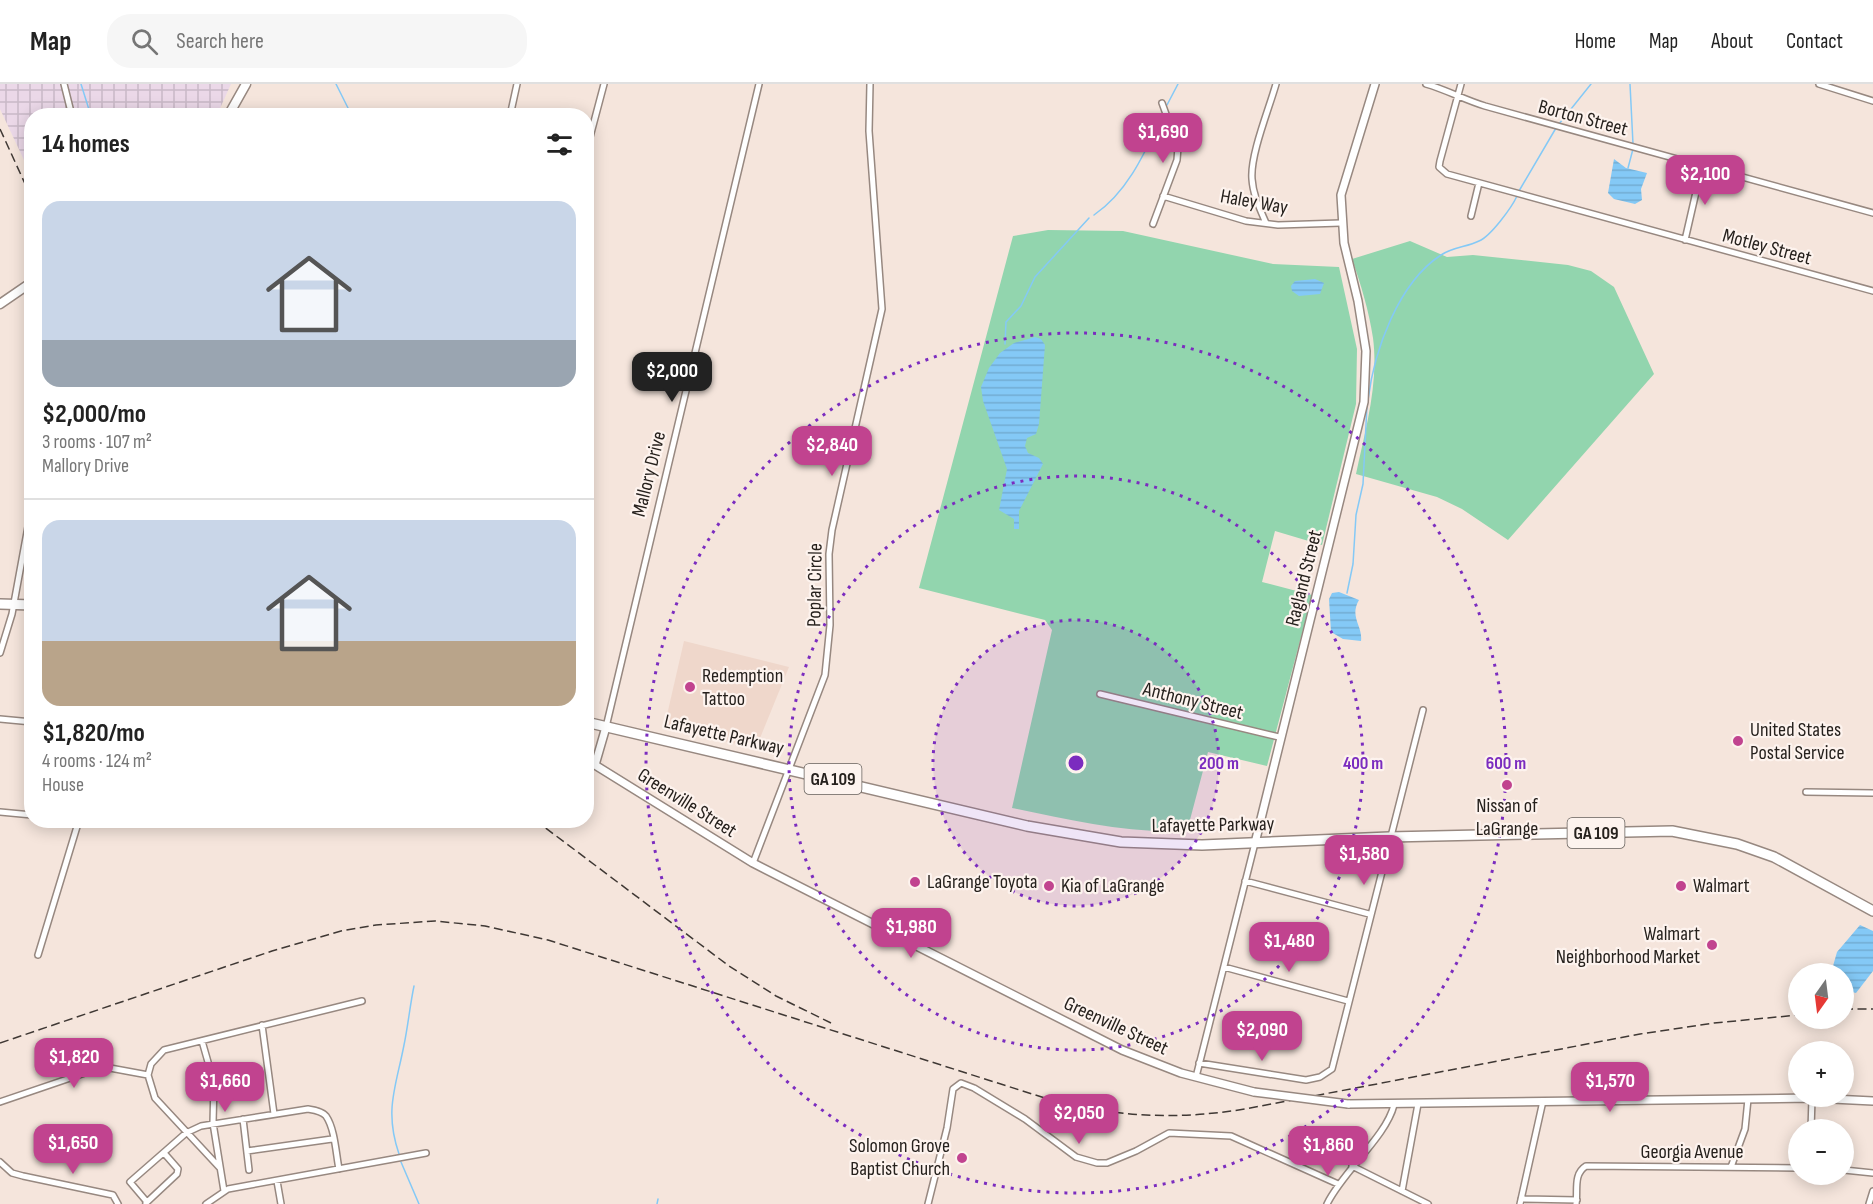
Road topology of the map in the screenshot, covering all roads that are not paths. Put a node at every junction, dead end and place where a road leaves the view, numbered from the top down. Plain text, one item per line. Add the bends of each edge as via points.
1 (64, 84) edge
2 (246, 84) edge
3 (517, 84) edge
4 (604, 84) edge
5 (759, 84) edge
6 (870, 84) edge
7 (1276, 84) edge
8 (1375, 84) edge
9 (1426, 84) edge
10 (1461, 84) edge
11 (1819, 84) edge
12 (1458, 94) junction
13 (1873, 101) edge
14 (1162, 103) dead end
15 (70, 108) edge
16 (232, 108) edge
17 (512, 108) edge
18 (594, 122) edge
19 (1702, 166) junction
20 (1479, 183) junction
21 (1163, 196) junction
22 (1873, 213) edge
23 (1471, 216) dead end
24 (1266, 223) junction
25 (1341, 223) junction
26 (1153, 224) dead end
27 (1685, 240) junction
28 (24, 288) edge
29 (1873, 291) edge
30 (0, 304) edge
31 (24, 547) edge
32 (0, 604) edge
33 (13, 604) junction
34 (24, 605) edge
35 (0, 653) edge
36 (1100, 694) dead end
37 (1423, 710) dead end
38 (0, 719) edge
39 (24, 721) edge
40 (594, 724) edge
41 (606, 727) junction
42 (1279, 737) junction
43 (595, 765) joint
44 (789, 769) junction
45 (1806, 792) dead end
46 (1873, 793) edge
47 (0, 812) edge
48 (24, 814) edge
49 (77, 828) edge
50 (1389, 837) junction
51 (1255, 843) junction
52 (753, 864) junction
53 (1245, 881) junction
54 (1873, 911) edge
55 (1369, 914) junction
56 (38, 955) dead end
57 (1224, 966) junction
58 (362, 1001) dead end
59 (1348, 1001) junction
60 (262, 1025) junction
61 (202, 1041) junction
62 (1199, 1064) junction
63 (148, 1075) junction
64 (1196, 1077) junction
65 (1788, 1098) edge
66 (1748, 1099) junction
67 (1854, 1100) edge
68 (1544, 1101) junction
69 (1873, 1101) edge
70 (0, 1102) edge
71 (1418, 1104) junction
72 (1394, 1105) junction
73 (274, 1114) junction
74 (243, 1119) junction
75 (213, 1123) junction
76 (186, 1133) junction
77 (332, 1139) junction
78 (247, 1151) junction
79 (164, 1153) junction
80 (426, 1153) dead end
81 (0, 1162) edge
82 (1352, 1166) junction
83 (1731, 1167) junction
84 (220, 1168) junction
85 (1788, 1168) edge
86 (339, 1169) junction
87 (249, 1170) dead end
88 (1854, 1171) edge
89 (1873, 1173) edge
90 (276, 1181) junction
91 (1338, 1184) junction
92 (224, 1191) junction
93 (1402, 1191) junction
94 (1873, 1191) edge
95 (1520, 1202) edge
96 (1576, 1202) edge
97 (1871, 1202) edge
98 (146, 1203) edge
99 (118, 1204) edge
100 (206, 1204) edge
101 (281, 1204) edge
102 (928, 1204) edge
103 (1327, 1204) edge
104 (1428, 1204) edge

1 - 15 street
2 - 16 main road
3 - 17 street
4 - 18 street
5 - 41 street, Mallory Drive
6 - 44 street, Poplar Circle via 869,131 882,309 831,530 825,675
7 - 24 street via 1253,163 1255,198
8 - 25 street, Ragland Street via 1341,195
9 - 12 street, Borton Street
10 - 12 street
11 - 13 street
12 - 19 street, Borton Street via 1468,101
12 - 20 street, Motley Street via 1439,166 1447,174
14 - 21 street via 1178,147
19 - 22 street, Borton Street
19 - 27 street
20 - 23 street
20 - 27 street, Motley Street
21 - 24 street, Haley Way
21 - 26 street
24 - 25 street, Haley Way
25 - 42 street, Ragland Street via 1366,351 1364,402
27 - 29 street, Motley Street
28 - 30 main road
31 - 33 street
32 - 33 highway
33 - 34 highway
33 - 35 street
36 - 42 street, Anthony Street
37 - 50 street
38 - 39 street
40 - 41 highway, Lafayette Parkway / GA 109
41 - 43 street, Mallory Drive
41 - 44 highway, Lafayette Parkway / GA 109
42 - 51 street, Ragland Street
43 - 52 street, Greenville Street
44 - 51 highway, Lafayette Parkway / GA 109 via 1101,840 1178,845
44 - 52 street, Poplar Circle
45 - 46 street
47 - 48 street
49 - 56 street
50 - 51 highway, Lafayette Parkway / GA 109
50 - 54 highway, Lafayette Parkway / GA 109 via 1672,831 1737,844 1774,857
50 - 55 street
51 - 53 street, Ragland Street
52 - 64 street, Greenville Street via 1100,1040
53 - 55 street
53 - 57 street, Ragland Street
55 - 59 street
57 - 59 street
57 - 62 street, Ragland Street
58 - 60 street
59 - 62 street via 1334,1065 1328,1073 1306,1080
60 - 61 street
60 - 73 street
61 - 63 street via 164,1050 151,1064
61 - 75 street via 214,1083
62 - 64 street, Ragland Street
63 - 70 street via 110,1068
63 - 76 street via 155,1098
64 - 72 street, Greenville Street, bridge via 1254,1092 1348,1104
65 - 66 street, Greenville Street
66 - 68 street, Greenville Street
66 - 83 street via 1745,1130
67 - 69 street, Greenville Street
68 - 71 street, Greenville Street
68 - 95 street
71 - 72 street, Greenville Street
71 - 93 street
72 - 82 street via 1384,1125
73 - 74 street
73 - 77 street via 319,1111 326,1115
74 - 75 street
74 - 78 street
75 - 76 street
75 - 84 street
76 - 79 street
76 - 84 street
77 - 78 street
77 - 86 street
78 - 87 street
79 - 98 street via 178,1168 177,1174
79 - 98 street via 130,1182
80 - 86 street
81 - 99 street via 12,1173 112,1195
82 - 91 street
82 - 93 street
83 - 85 street, Georgia Avenue
83 - 96 street, Georgia Avenue via 1586,1166 1579,1170
84 - 92 street
86 - 90 street
88 - 89 street
90 - 92 street
90 - 101 street
91 - 102 street via 1230,1136 1168,1133 1107,1163 1086,1160 961,1083 954,1089
91 - 103 street
92 - 100 street
93 - 104 street
94 - 97 street
95 - 96 street

